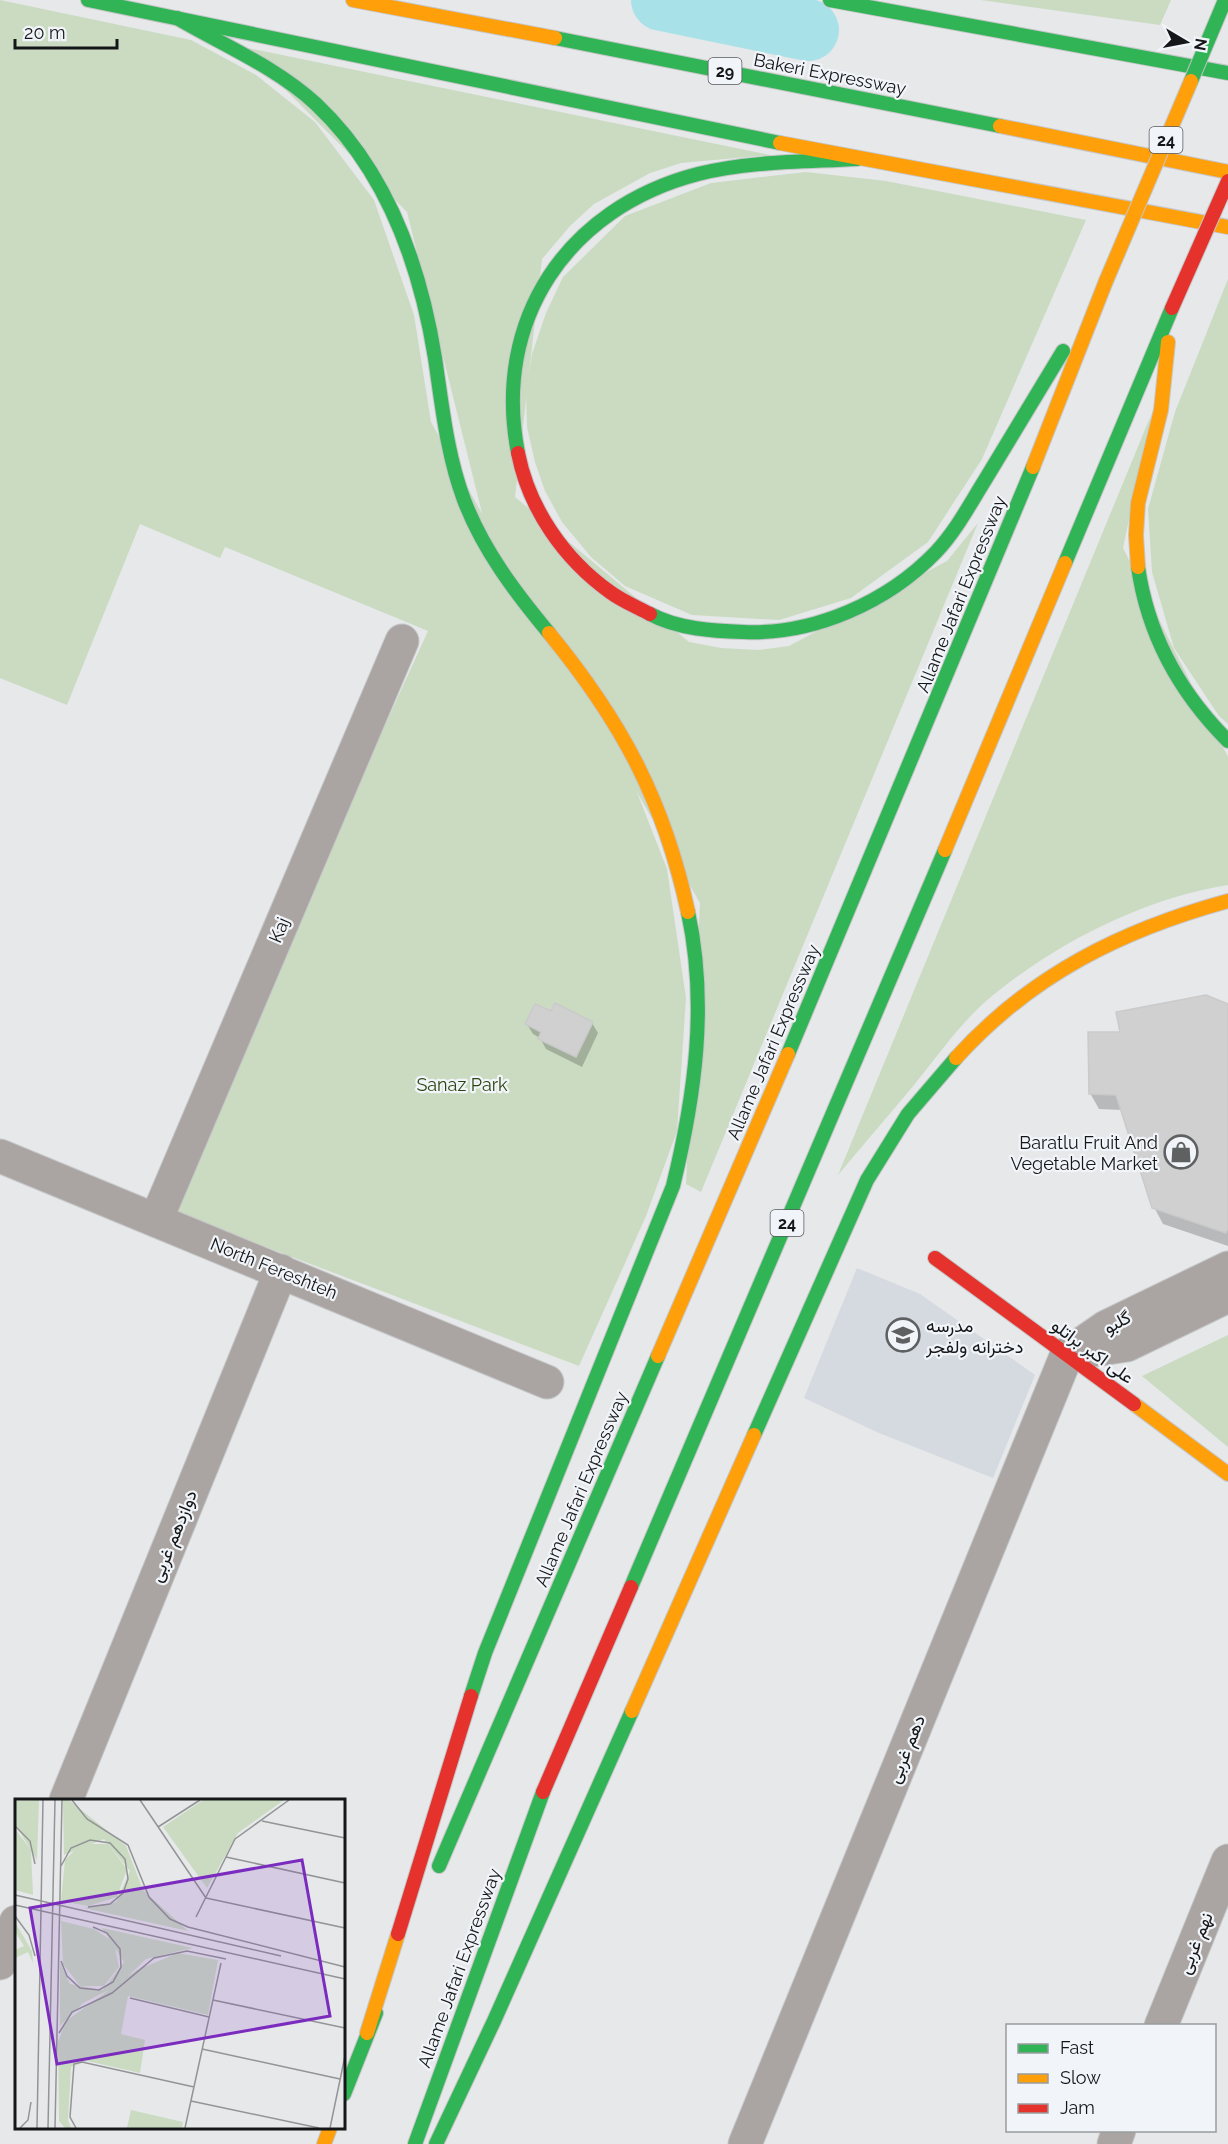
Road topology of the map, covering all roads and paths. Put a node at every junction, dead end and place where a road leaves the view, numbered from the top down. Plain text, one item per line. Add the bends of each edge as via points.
1 (88, 0) edge
2 (353, 0) edge
3 (830, 0) edge
4 (1225, 0) edge
5 (177, 18) junction
6 (1228, 73) edge
7 (857, 159) junction
8 (1228, 172) edge
9 (1228, 181) edge
10 (1228, 227) edge
11 (1106, 280) junction
12 (1172, 308) junction
13 (402, 641) dead end
14 (1228, 741) edge
15 (1228, 901) edge
16 (0, 1156) edge
17 (156, 1220) junction
18 (934, 1258) dead end
19 (1228, 1268) edge
20 (281, 1271) junction
21 (1228, 1296) edge
22 (1067, 1354) junction
23 (547, 1382) dead end
24 (1228, 1474) edge
25 (66, 1799) edge
26 (1228, 1861) edge
27 (432, 1881) dead end
28 (423, 1903) dead end
29 (15, 1925) edge
30 (0, 1963) edge
31 (1161, 2024) edge
32 (367, 2033) junction
33 (345, 2091) edge
34 (329, 2129) edge
35 (324, 2144) edge
36 (415, 2144) edge
37 (436, 2144) edge
38 (745, 2144) edge

1 - 5 main road
2 - 8 main road, Bakeri Expressway / 29
3 - 6 main road
4 - 11 main road, Allame Jafari Expressway / 24, bridge
5 - 7 main road
5 - 32 main road via 315,103 377,183 415,267 428,315 457,477 470,516 487,552 594,690 650,783 682,879 698,983 699,1047 688,1140 485,1653
7 - 10 main road
7 - 11 main road via 739,168 697,175 654,192 617,210 583,236 550,272 531,306 512,381 511,416 523,482 570,557 616,598 690,630 737,635 794,631 850,611 907,577 932,557 954,529
9 - 12 main road, Allame Jafari Expressway / 24, bridge
11 - 27 main road, Allame Jafari Expressway / 24 via 830,955
12 - 14 main road via 1160,417 1138,503 1139,568 1148,617 1160,647 1190,700
12 - 36 main road, Allame Jafari Expressway / 24 via 813,1163 536,1808
13 - 17 street, Kaj
15 - 37 main road via 1153,923 1096,949 1033,989 954,1058 902,1124 867,1180
16 - 17 street, North Fereshteh
17 - 20 street, North Fereshteh
18 - 22 main road, علی اکبر براتلو
19 - 22 street, گلبو via 1106,1327
20 - 23 street, North Fereshteh
20 - 25 street, دوازدهم غربی
21 - 22 street, گلبو via 1127,1345
22 - 24 main road, علی اکبر براتلو
22 - 38 street, دهم غربی
26 - 31 street, نهم غربی
28 - 32 main road
29 - 30 street
32 - 33 main road
34 - 35 main road

